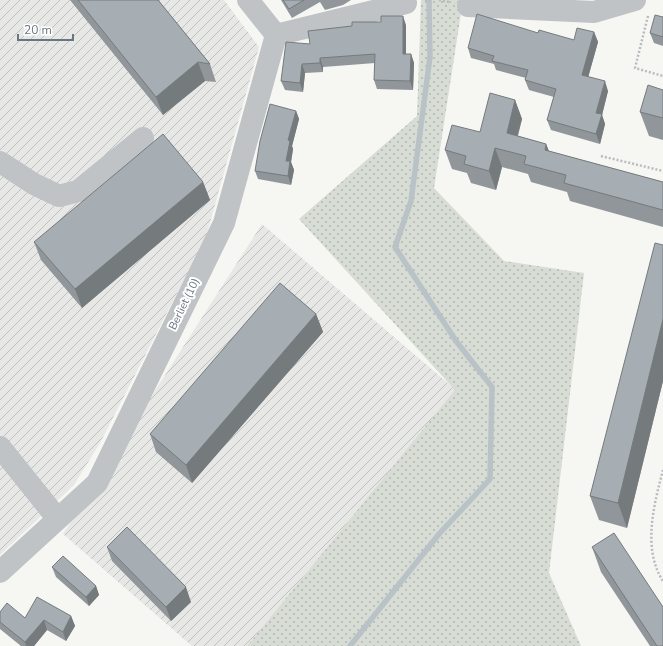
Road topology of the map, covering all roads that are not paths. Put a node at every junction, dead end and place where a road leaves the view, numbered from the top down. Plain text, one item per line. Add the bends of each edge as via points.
1 (248, 0) edge
2 (398, 3) edge
3 (468, 6) dead end
4 (642, 8) edge
5 (276, 35) junction
6 (143, 138) dead end
7 (0, 162) edge
8 (0, 447) edge
9 (57, 518) junction
10 (0, 572) edge

1 - 5 street
2 - 5 street
3 - 4 street via 594,12
5 - 9 street, Berliet (10) via 224,223 96,483
6 - 7 street via 78,191 59,196 34,184
8 - 9 street
9 - 10 street, Berliet (10)

